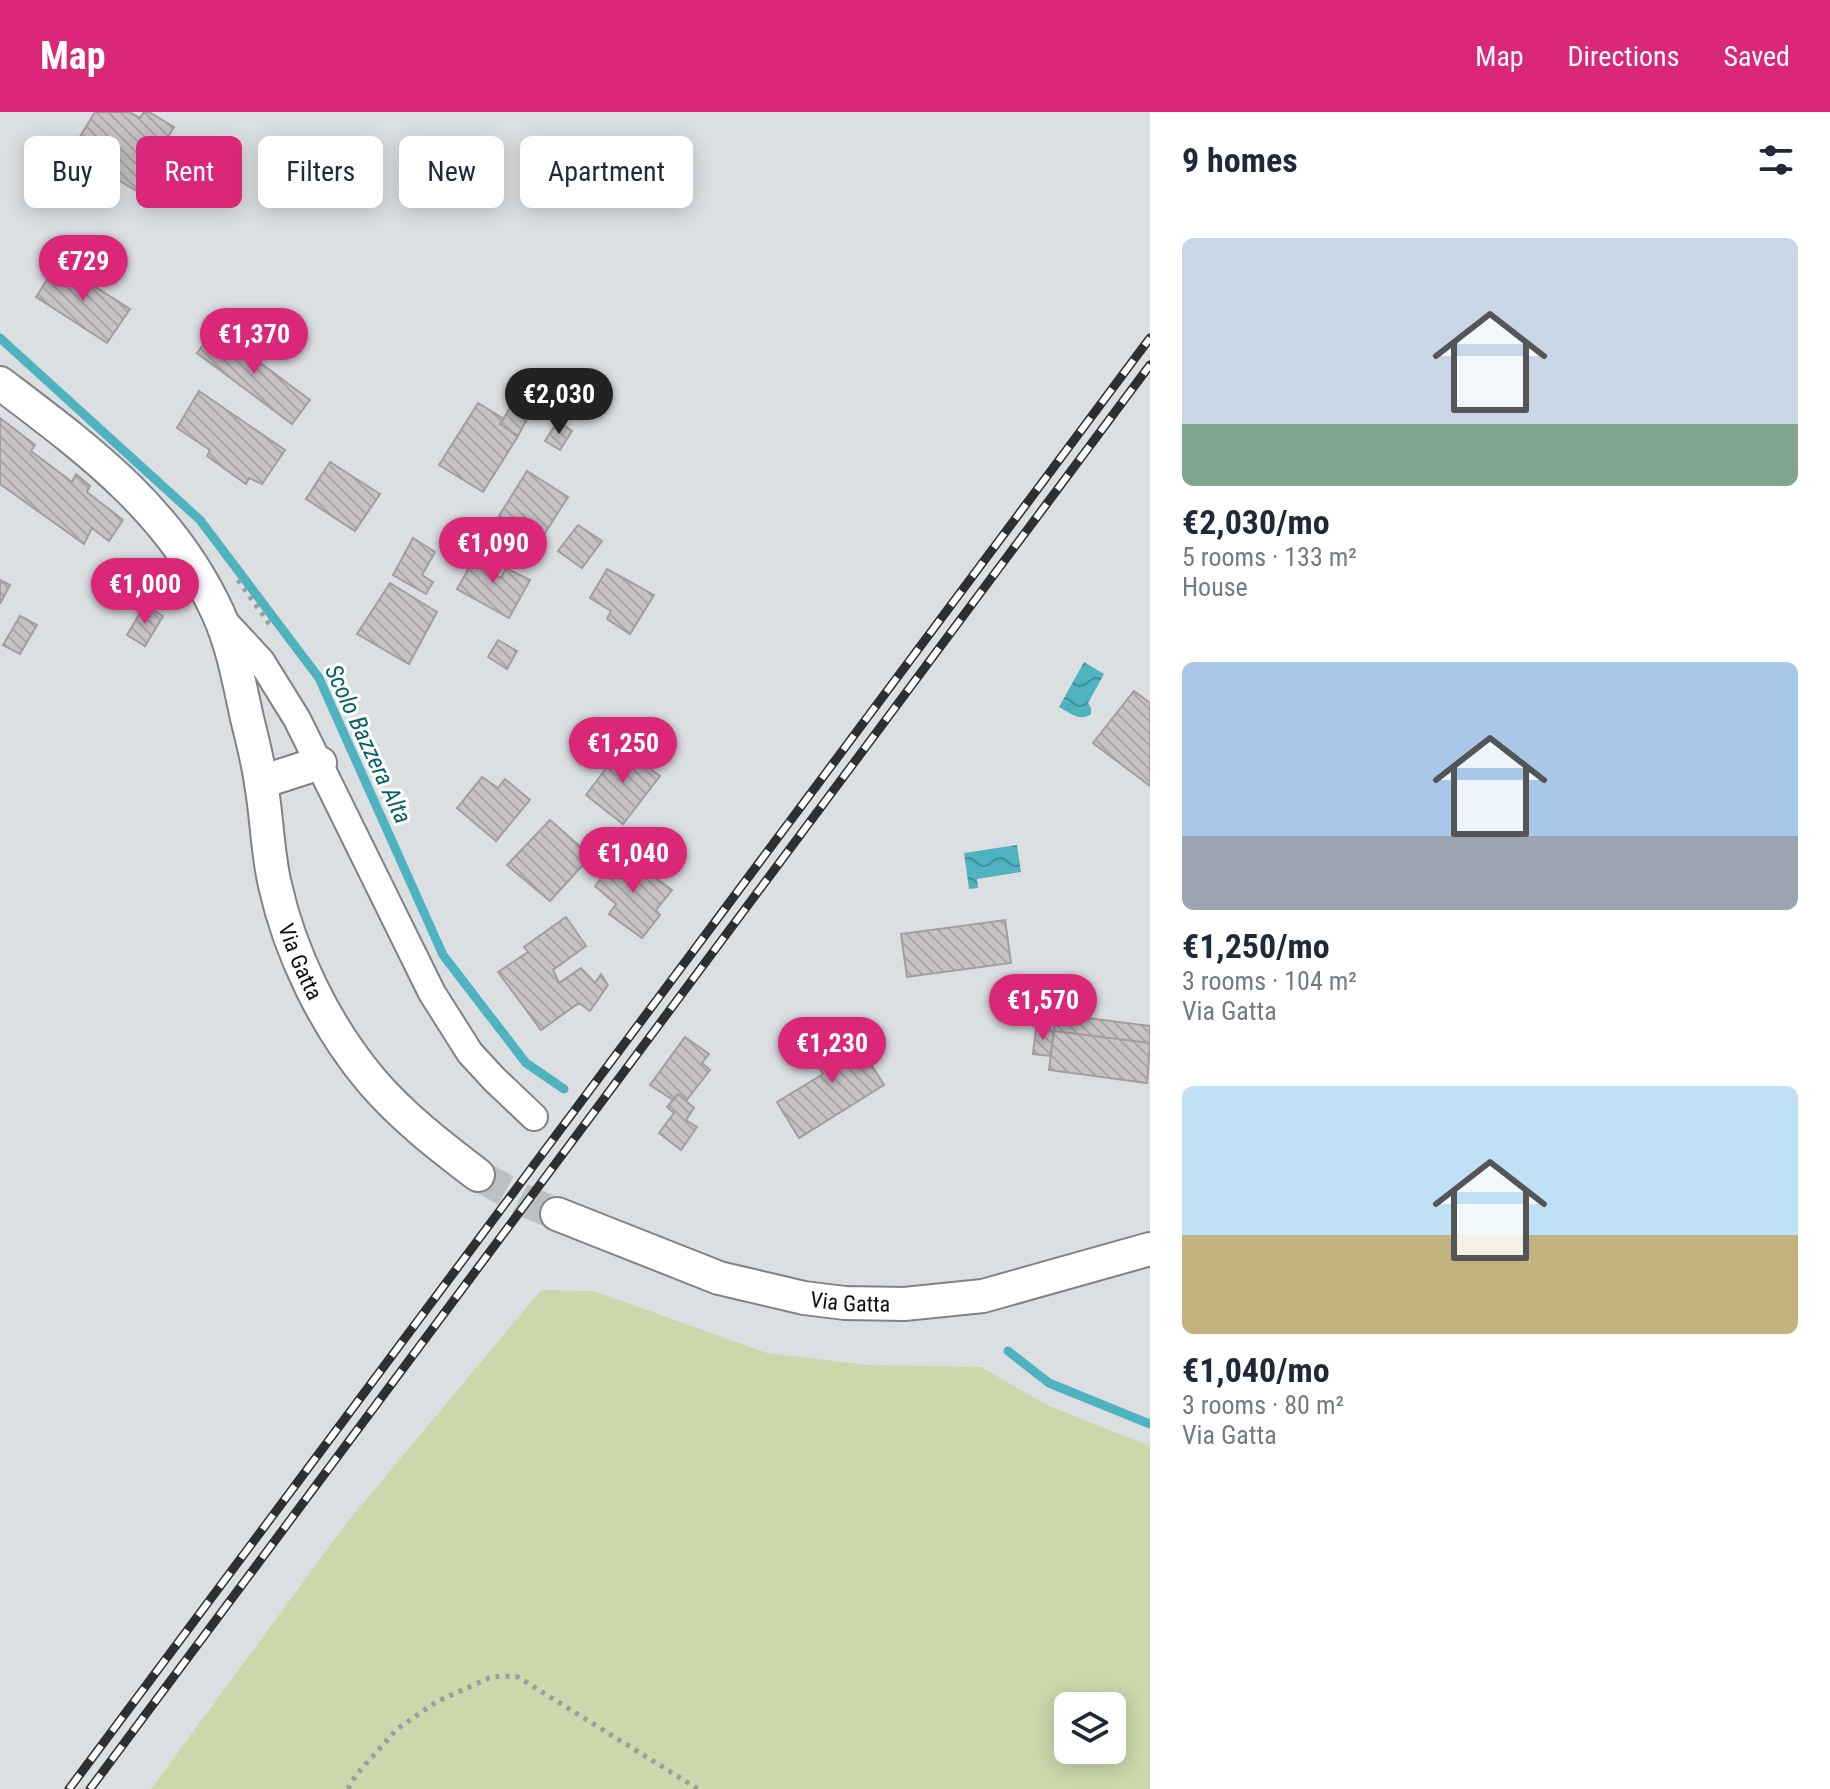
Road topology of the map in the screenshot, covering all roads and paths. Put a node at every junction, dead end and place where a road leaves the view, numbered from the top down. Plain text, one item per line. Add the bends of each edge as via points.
1 (0, 383) edge
2 (218, 614) junction
3 (320, 763) junction
4 (261, 782) junction
5 (534, 1117) dead end
6 (478, 1175) tunnel mouth
7 (557, 1214) tunnel mouth
8 (1150, 1249) edge
9 (348, 1789) edge
10 (698, 1789) edge

1 - 2 street, Via Gatta via 68,434 157,517
2 - 3 street, Via Gatta via 261,661
2 - 4 street, Via Gatta via 236,663
3 - 4 street
3 - 5 street, Via Gatta via 432,993 470,1053
4 - 6 street, Via Gatta via 274,883 314,992 371,1080
7 - 8 street, Via Gatta via 719,1278 845,1303 983,1296
9 - 10 path via 397,1729 436,1702 501,1676 518,1677

